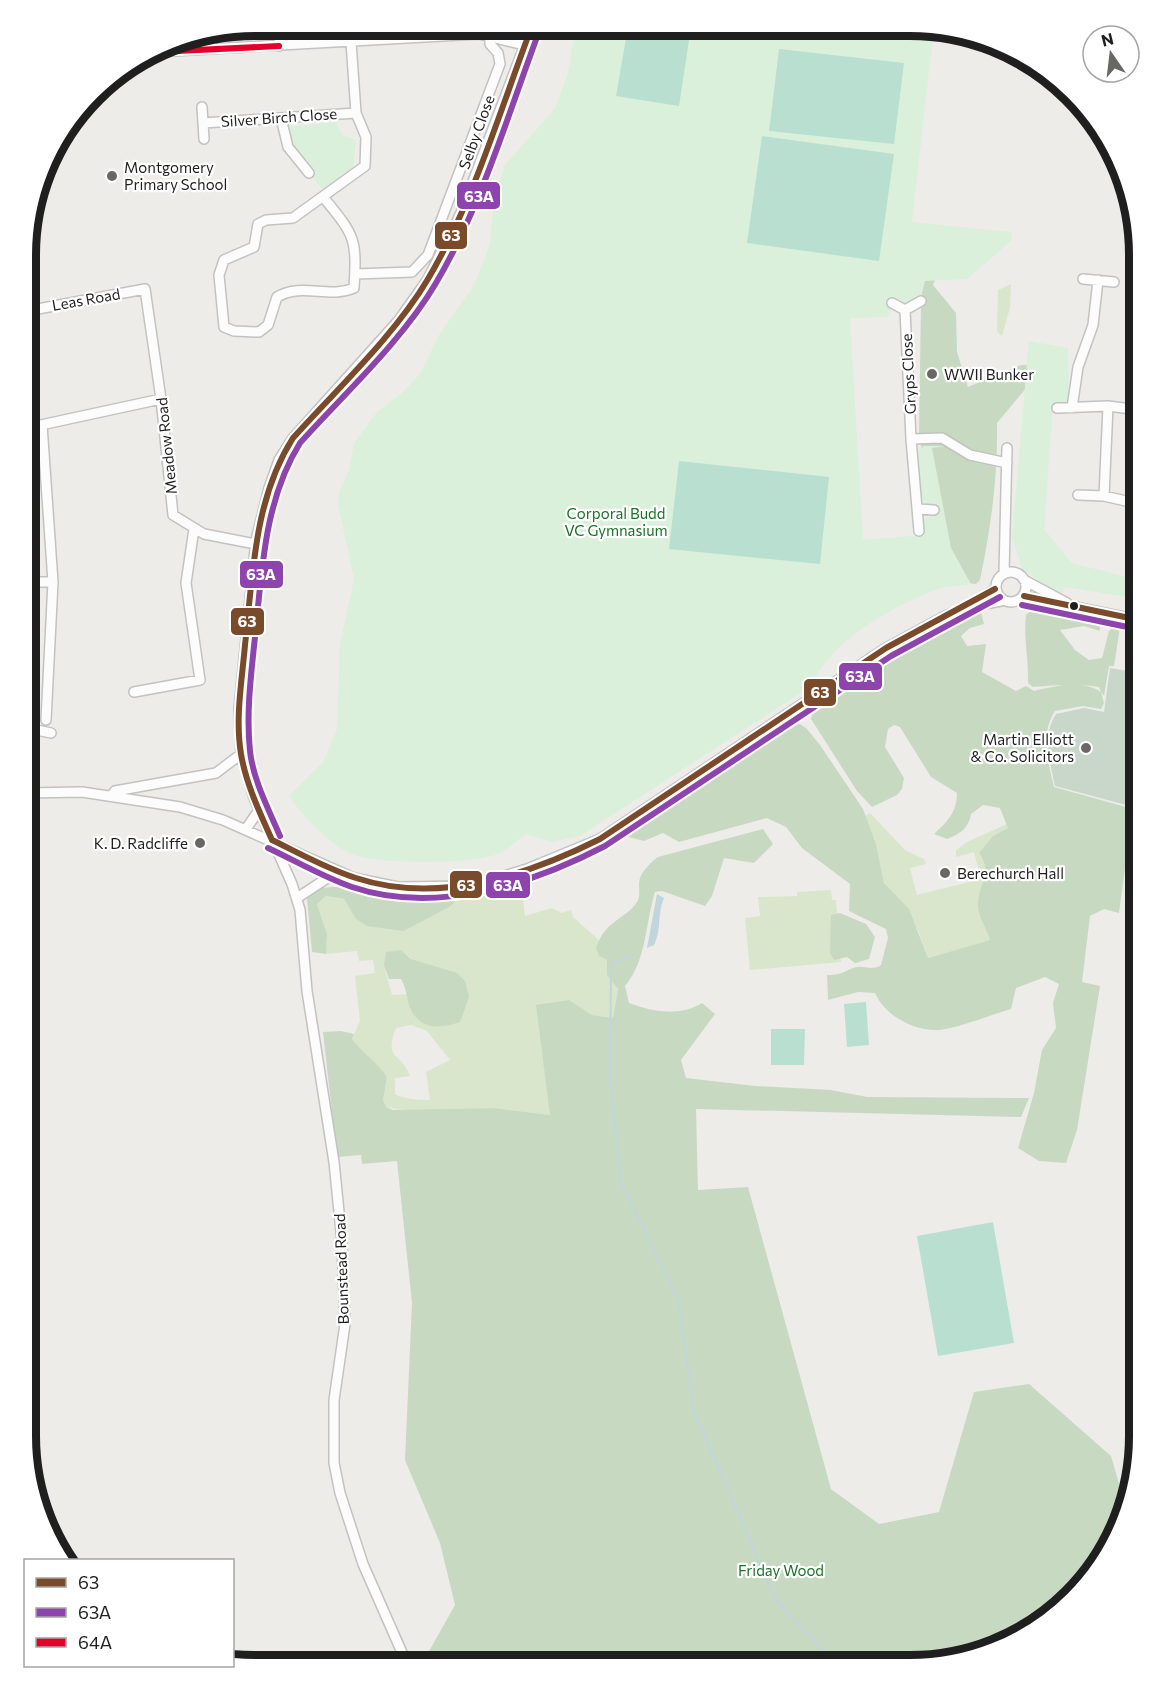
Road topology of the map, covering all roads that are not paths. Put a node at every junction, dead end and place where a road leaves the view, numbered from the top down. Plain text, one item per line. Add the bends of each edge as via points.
1 (280, 36) edge
2 (470, 36) edge
3 (490, 36) edge
4 (493, 36) edge
5 (528, 36) edge
6 (351, 42) junction
7 (524, 45) junction
8 (279, 46) junction
9 (176, 51) edge
10 (202, 107) dead end
11 (356, 112) junction
12 (282, 118) junction
13 (203, 123) junction
14 (204, 139) dead end
15 (309, 173) dead end
16 (324, 198) junction
17 (355, 274) junction
18 (1083, 279) dead end
19 (1098, 280) junction
20 (1114, 282) dead end
21 (145, 289) joint
22 (921, 301) dead end
23 (892, 303) dead end
24 (36, 309) edge
25 (905, 310) junction
26 (161, 399) junction
27 (1108, 406) junction
28 (1057, 408) dead end
29 (1072, 408) junction
30 (1129, 409) edge
31 (42, 424) junction
32 (36, 426) edge
33 (911, 439) junction
34 (1007, 448) dead end
35 (1007, 463) junction
36 (1078, 495) dead end
37 (1104, 496) junction
38 (1129, 502) edge
39 (918, 509) junction
40 (934, 510) dead end
41 (194, 529) junction
42 (919, 531) dead end
43 (256, 544) junction
44 (1004, 573) junction
45 (1024, 580) junction
46 (36, 582) edge
47 (53, 582) junction
48 (995, 589) junction
49 (1024, 596) junction
50 (1001, 601) junction
51 (1071, 606) junction
52 (968, 607) junction
53 (1129, 618) edge
54 (134, 692) dead end
55 (46, 720) dead end
56 (36, 730) edge
57 (51, 733) dead end
58 (241, 754) junction
59 (36, 793) edge
60 (112, 795) junction
61 (259, 810) junction
62 (246, 830) junction
63 (272, 840) junction
64 (338, 871) junction
65 (297, 898) junction
66 (403, 1655) edge

1 - 8 street
2 - 6 street
3 - 17 street, Selby Close via 500,64 428,255 412,272
4 - 7 street
5 - 7 street, Bounstead Road
6 - 8 street
6 - 11 street
7 - 43 street, Bounstead Road via 461,213 428,279 399,320 293,438 273,477
8 - 9 street
10 - 13 street
11 - 12 street, Silver Birch Close
11 - 16 street via 366,137 365,166
12 - 13 street, Silver Birch Close
12 - 15 street via 288,147
13 - 14 street
16 - 17 street via 351,232 356,248
16 - 17 street via 293,218 258,224 254,247 224,260 219,275 224,327 259,332 268,325 277,297 286,291 345,292 354,288
18 - 19 street
19 - 20 street
19 - 29 street via 1093,325 1078,367
21 - 24 street, Leas Road
21 - 26 street, Meadow Road
22 - 25 street
23 - 25 street
25 - 33 street, Gryps Close
26 - 31 street
26 - 41 street, Meadow Road via 173,515
27 - 29 street
27 - 30 street
27 - 37 street
28 - 29 street
31 - 32 street
31 - 47 street
33 - 35 street via 942,438 969,455
33 - 39 street, Gryps Close
34 - 35 street
35 - 44 street
36 - 37 street
37 - 38 street
39 - 40 street
39 - 42 street, Gryps Close
41 - 43 street, Meadow Road
41 - 54 street via 186,583 200,680
43 - 58 street, Bounstead Road via 238,708
44 - 45 street via 1013,572
44 - 48 street
45 - 49 street
45 - 51 street
46 - 47 street
47 - 55 street
48 - 50 street
48 - 52 street
49 - 50 street via 1015,602
49 - 51 street
50 - 52 street
51 - 53 street
52 - 64 street via 927,624 886,648 607,835 576,851 494,881 451,888 398,887
56 - 57 street
58 - 60 street via 216,773 133,786
58 - 61 street, Bounstead Road
59 - 60 street
60 - 62 street via 180,807
61 - 62 street
61 - 63 street, Bounstead Road
62 - 63 street
63 - 64 street
63 - 65 street, Bounstead Road
64 - 65 street
65 - 66 street, Bounstead Road via 342,1242 345,1324 334,1400 334,1463 363,1564

